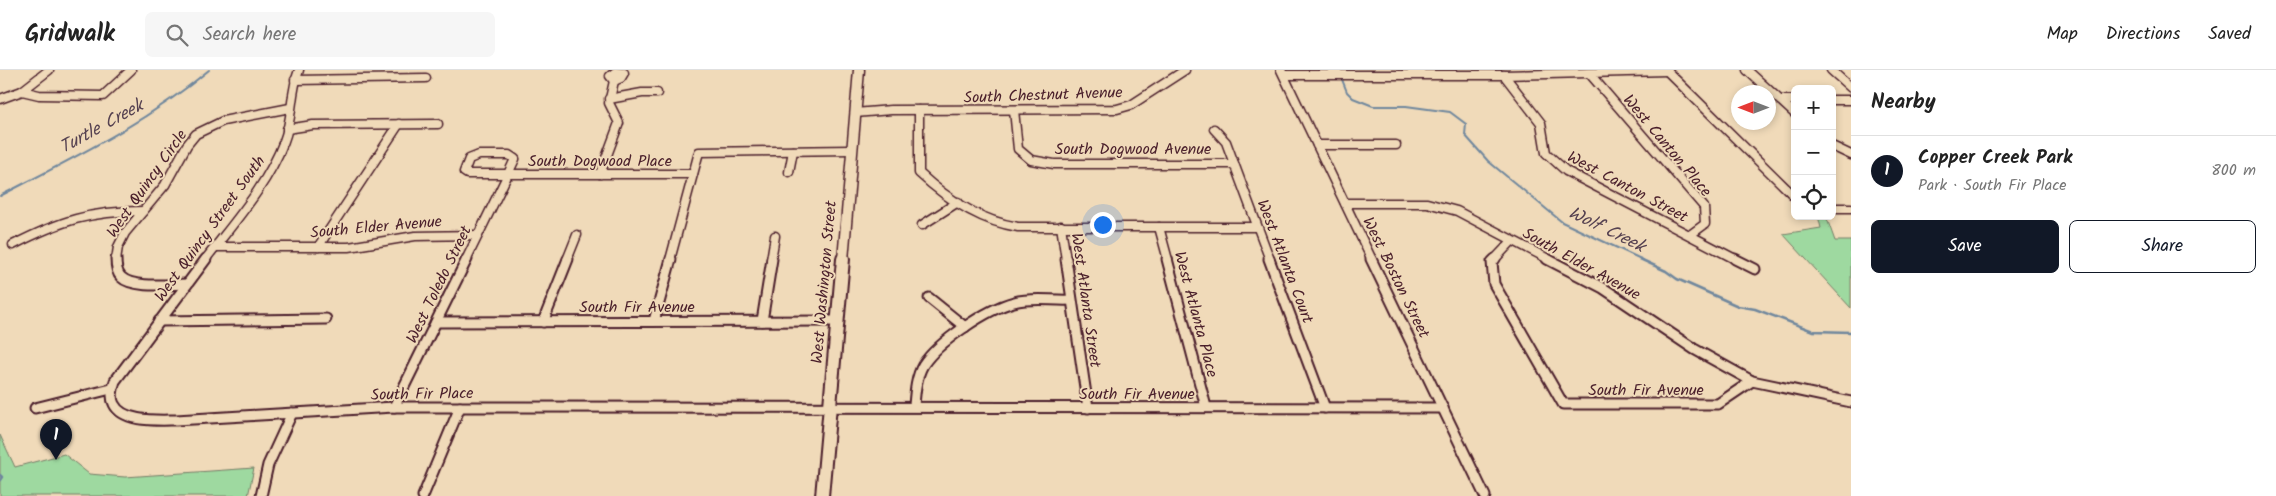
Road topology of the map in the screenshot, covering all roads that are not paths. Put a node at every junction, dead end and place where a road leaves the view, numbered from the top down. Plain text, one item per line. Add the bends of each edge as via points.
1 (49, 70) edge
2 (131, 70) edge
3 (299, 70) edge
4 (859, 70) edge
5 (1185, 70) edge
6 (1747, 70) edge
7 (1831, 70) edge
8 (1667, 71) edge
9 (1282, 72) edge
10 (1589, 73) junction
11 (1504, 75) junction
12 (426, 78) dead end
13 (295, 80) junction
14 (614, 82) dead end
15 (1851, 88) edge
16 (22, 91) junction
17 (657, 93) dead end
18 (0, 99) edge
19 (609, 99) junction
20 (1780, 100) junction
21 (1791, 100) edge
22 (1836, 100) edge
23 (1851, 100) edge
24 (290, 108) junction
25 (855, 110) junction
26 (919, 110) junction
27 (1014, 110) junction
28 (1791, 110) edge
29 (399, 124) junction
30 (438, 124) dead end
31 (287, 129) junction
32 (1214, 129) dead end
33 (1317, 145) junction
34 (1396, 145) dead end
35 (1836, 148) edge
36 (793, 151) junction
37 (852, 153) junction
38 (1851, 155) edge
39 (1234, 164) junction
40 (789, 172) dead end
41 (508, 174) junction
42 (600, 174) junction
43 (693, 174) junction
44 (1791, 194) edge
45 (958, 202) junction
46 (1345, 203) junction
47 (1836, 208) edge
48 (1851, 208) edge
49 (143, 211) junction
50 (922, 225) dead end
51 (1061, 226) junction
52 (1159, 227) junction
53 (1256, 227) junction
54 (478, 235) junction
55 (577, 235) dead end
56 (1690, 235) junction
57 (775, 236) dead end
58 (1512, 241) junction
59 (13, 244) dead end
60 (216, 247) junction
61 (318, 247) junction
62 (1754, 268) dead end
63 (187, 284) junction
64 (929, 298) dead end
65 (1071, 300) junction
66 (326, 319) dead end
67 (159, 321) junction
68 (654, 321) junction
69 (762, 321) junction
70 (838, 321) junction
71 (436, 322) junction
72 (543, 322) junction
73 (965, 327) junction
74 (1752, 381) junction
75 (111, 389) junction
76 (1851, 402) edge
77 (830, 406) junction
78 (914, 406) junction
79 (394, 407) junction
80 (460, 407) junction
81 (1206, 407) junction
82 (35, 408) dead end
83 (1088, 408) junction
84 (1325, 408) junction
85 (1443, 408) junction
86 (292, 413) junction
87 (261, 496) edge
88 (423, 496) edge
89 (822, 496) edge
90 (1485, 496) edge

1 - 16 street
2 - 16 street via 103,96 39,95
3 - 13 street, West Quincy Street South
4 - 25 main road, West Washington Street
5 - 27 street, South Chestnut Avenue via 1131,105 1117,109
6 - 20 street
7 - 15 street
8 - 10 street
8 - 44 street
9 - 11 street
9 - 33 street, West Boston Street
10 - 11 street
10 - 56 street, West Canton Place via 1704,207 1705,224
11 - 56 street, West Canton Street via 1541,123 1546,153 1566,171
12 - 13 street
13 - 24 street, West Quincy Street South
14 - 19 street
16 - 18 street
17 - 19 street
19 - 42 street via 619,123
20 - 21 street
20 - 28 street
22 - 23 street
24 - 31 street, West Quincy Street South
24 - 49 street, West Quincy Circle via 213,124 197,133 185,146 170,178
25 - 26 street, South Chestnut Avenue
25 - 37 main road, West Washington Street
26 - 27 street, South Chestnut Avenue
26 - 45 street via 919,173 932,186
27 - 39 street, South Dogwood Avenue via 1018,149 1031,160 1054,164
29 - 30 street
29 - 31 street via 313,125
29 - 61 street
31 - 60 street, West Quincy Street South via 283,149 271,172
32 - 39 street, West Atlanta Court via 1226,142
33 - 34 street
33 - 46 street, West Boston Street
35 - 38 street
36 - 37 street via 810,155
36 - 40 street
36 - 43 street via 699,152
37 - 70 main road, West Washington Street
39 - 53 street, West Atlanta Court
41 - 41 street, South Dogwood Place via 515,159 509,155 474,156 464,168 467,174
41 - 42 street, South Dogwood Place
41 - 54 street, West Toledo Street
42 - 43 street, South Dogwood Place
43 - 68 street
45 - 50 street
45 - 51 street via 1004,225
46 - 58 street, South Elder Avenue via 1427,203 1457,211
46 - 85 street, West Boston Street
47 - 48 street
49 - 59 street via 101,212 74,217
49 - 63 street, West Quincy Circle via 120,243 116,259 119,274 134,283
51 - 52 street
51 - 65 street, West Atlanta Street
52 - 53 street
52 - 81 street, West Atlanta Place
53 - 84 street, West Atlanta Court
54 - 61 street, South Elder Avenue via 421,236 360,246
54 - 71 street, West Toledo Street
55 - 72 street
56 - 62 street, West Canton Street
57 - 69 street
58 - 74 street, South Elder Avenue via 1603,288 1694,349
58 - 74 street, South Fir Avenue via 1492,262 1494,284 1563,404 1718,404
60 - 61 street, South Elder Avenue
60 - 63 street, West Quincy Street South
63 - 67 street, West Quincy Street South
64 - 73 street
65 - 73 street via 1014,301
65 - 83 street, West Atlanta Street
66 - 67 street
67 - 75 street, West Quincy Street South
68 - 69 street, South Fir Avenue
68 - 72 street, South Fir Avenue
69 - 70 street, South Fir Avenue
70 - 77 main road, West Washington Street
71 - 72 street, South Fir Avenue
71 - 79 street, West Toledo Street
73 - 78 street via 924,363 916,379
74 - 76 street, South Elder Avenue
75 - 82 street
75 - 86 street, South Fir Place via 117,410 144,419 192,420
77 - 78 street, South Fir Avenue
77 - 80 street, South Fir Place
77 - 89 main road, West Washington Street
78 - 83 street, South Fir Avenue
79 - 80 street, South Fir Place
79 - 86 street, South Fir Place
80 - 88 street
81 - 83 street, South Fir Avenue
81 - 84 street, South Fir Avenue
84 - 85 street, South Fir Avenue
85 - 90 street, West Boston Street
86 - 87 street via 268,465

